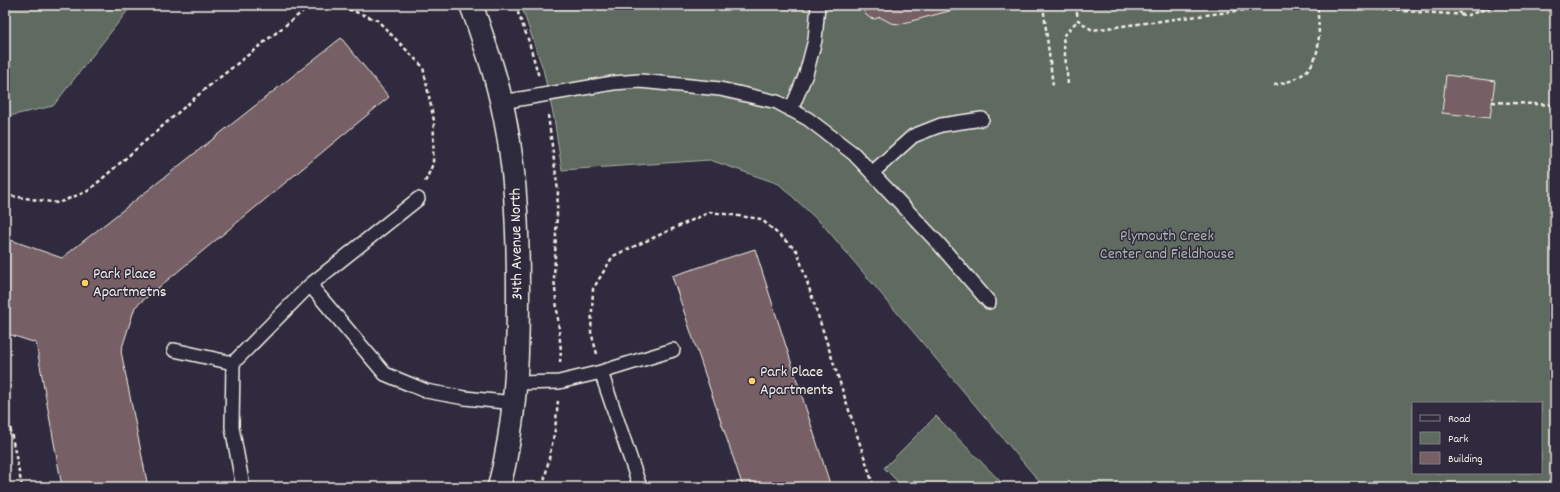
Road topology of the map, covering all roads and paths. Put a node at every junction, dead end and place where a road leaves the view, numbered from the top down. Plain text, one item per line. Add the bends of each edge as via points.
1 (471, 5) edge
2 (515, 5) edge
3 (818, 5) edge
4 (1043, 5) edge
5 (1076, 5) edge
6 (1282, 5) edge
7 (1317, 5) edge
8 (1363, 5) edge
9 (1457, 5) edge
10 (1498, 5) edge
11 (1546, 5) edge
12 (1460, 14) junction
13 (1078, 20) junction
14 (1555, 22) edge
15 (1068, 84) dead end
16 (1274, 85) dead end
17 (1053, 86) dead end
18 (544, 95) junction
19 (502, 102) junction
20 (1492, 102) dead end
21 (1555, 105) edge
22 (791, 110) junction
23 (982, 119) dead end
24 (872, 173) junction
25 (5, 195) edge
26 (418, 199) joint
27 (310, 285) junction
28 (990, 302) dead end
29 (174, 350) dead end
30 (673, 350) dead end
31 (233, 364) junction
32 (601, 372) junction
33 (559, 382) junction
34 (516, 393) junction
35 (5, 415) edge
36 (22, 487) edge
37 (243, 487) edge
38 (499, 487) edge
39 (543, 487) edge
40 (640, 487) edge
41 (874, 487) edge

1 - 19 street, 34th Avenue North via 493,67
2 - 18 path
3 - 22 lane via 815,40 806,74
4 - 17 path
5 - 13 path
6 - 13 path via 1092,30
7 - 16 path via 1320,36 1317,55 1311,65 1294,79
8 - 12 path via 1371,9
9 - 12 path
10 - 12 path via 1468,15
11 - 14 path
13 - 15 path via 1063,36
18 - 19 lane
18 - 22 lane via 640,81 720,89 777,102
18 - 33 path via 553,142 558,191 554,278 561,351
19 - 34 street, 34th Avenue North via 508,124 515,180 518,254
20 - 21 path
22 - 24 lane via 854,154
23 - 24 lane via 941,125 913,136
24 - 28 lane
25 - 26 path via 58,203 88,191 204,90 306,9 340,6 377,20 423,67 434,121 434,164
26 - 27 lane
27 - 31 lane
27 - 34 lane via 385,374 426,391 464,398
29 - 31 lane
30 - 32 lane
31 - 37 lane via 232,427
32 - 33 lane
32 - 40 lane
32 - 41 path via 591,332 593,289 613,256 710,212 762,219 797,251
33 - 34 lane
33 - 39 path via 555,430
34 - 38 street, 34th Avenue North via 509,445
35 - 36 path

